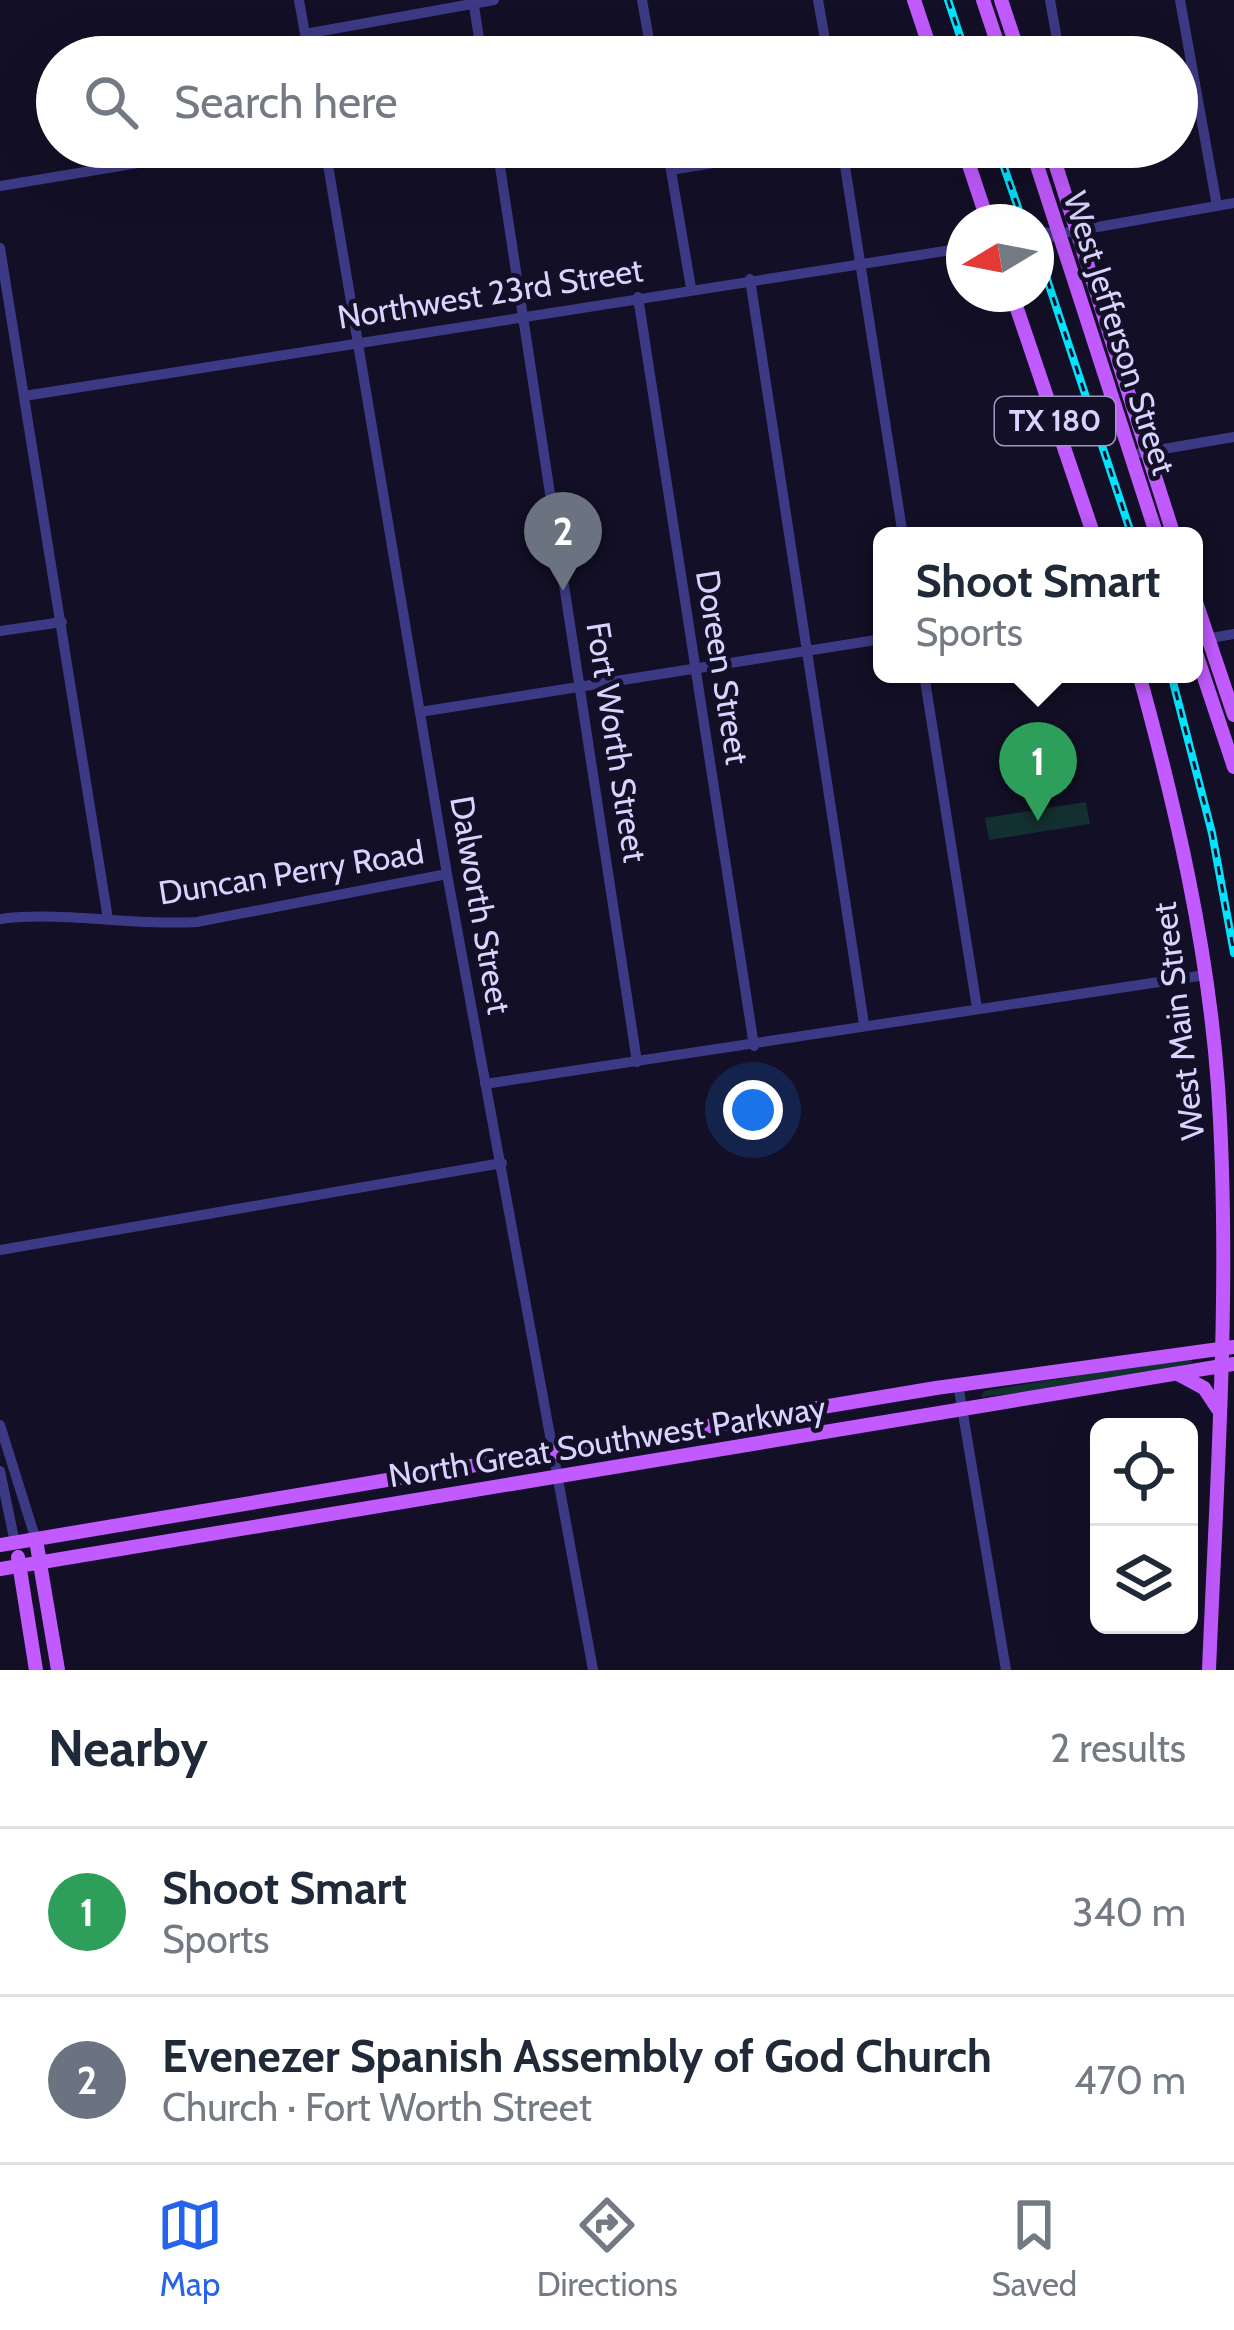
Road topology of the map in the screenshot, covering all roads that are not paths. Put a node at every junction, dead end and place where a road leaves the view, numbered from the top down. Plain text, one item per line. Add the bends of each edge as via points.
1 (299, 0) edge
2 (494, 0) edge
3 (642, 0) edge
4 (818, 0) edge
5 (914, 0) edge
6 (983, 0) edge
7 (1001, 0) edge
8 (1050, 0) edge
9 (1180, 0) edge
10 (473, 2) edge
11 (305, 34) joint
12 (479, 36) edge
13 (648, 36) edge
14 (824, 36) edge
15 (926, 36) edge
16 (994, 36) edge
17 (1013, 36) edge
18 (1056, 36) edge
19 (1186, 36) edge
20 (1198, 100) edge
21 (108, 168) edge
22 (329, 168) edge
23 (500, 168) edge
24 (683, 168) edge
25 (845, 168) edge
26 (970, 168) edge
27 (1038, 168) edge
28 (1056, 168) edge
29 (671, 170) joint
30 (0, 186) edge
31 (1234, 203) edge
32 (982, 204) edge
33 (1217, 206) junction
34 (1075, 232) junction
35 (1054, 233) edge
36 (1058, 234) junction
37 (1054, 236) edge
38 (0, 248) edge
39 (946, 250) edge
40 (860, 262) junction
41 (750, 279) junction
42 (691, 288) junction
43 (638, 297) junction
44 (1018, 312) edge
45 (524, 314) junction
46 (6, 320) edge
47 (358, 341) junction
48 (1104, 348) junction
49 (25, 396) junction
50 (1234, 437) edge
51 (1138, 454) junction
52 (902, 527) edge
53 (1091, 527) edge
54 (1155, 527) edge
55 (1170, 527) edge
56 (62, 622) junction
57 (0, 632) edge
58 (1234, 634) edge
59 (873, 640) edge
60 (1203, 641) edge
61 (1203, 650) edge
62 (807, 651) junction
63 (1203, 655) edge
64 (695, 669) junction
65 (925, 683) edge
66 (1140, 683) edge
67 (581, 686) junction
68 (420, 712) junction
69 (1234, 715) edge
70 (1231, 747) edge
71 (1234, 767) edge
72 (447, 874) junction
73 (0, 905) edge
74 (1, 919) edge
75 (108, 919) junction
76 (1205, 975) junction
77 (976, 1008) junction
78 (864, 1024) junction
79 (754, 1046) junction
80 (638, 1061) junction
81 (485, 1084) junction
82 (502, 1163) junction
83 (0, 1250) edge
84 (1228, 1348) edge
85 (1228, 1365) edge
86 (1178, 1374) junction
87 (958, 1384) junction
88 (895, 1394) junction
89 (962, 1408) junction
90 (1220, 1413) junction
91 (898, 1420) junction
92 (0, 1425) edge
93 (554, 1450) junction
94 (0, 1471) edge
95 (559, 1473) junction
96 (36, 1540) junction
97 (8, 1544) edge
98 (39, 1562) junction
99 (19, 1565) junction
100 (0, 1568) edge
101 (36, 1670) edge
102 (58, 1670) edge
103 (593, 1670) edge
104 (1006, 1670) edge
105 (1209, 1670) edge

1 - 11 street
2 - 10 street
3 - 13 street
4 - 14 street
5 - 15 main road
6 - 16 main road
7 - 17 main road
8 - 18 street
9 - 19 street
10 - 11 street
10 - 12 street
20 - 33 street
21 - 30 street
22 - 47 street, Dalworth Street
23 - 45 street, Fort Worth Street
24 - 29 street
25 - 40 street
26 - 32 main road
27 - 36 main road, West Jefferson Street
28 - 34 main road, West Jefferson Street
29 - 42 street
31 - 33 street
33 - 34 street
34 - 36 street
34 - 48 main road, West Jefferson Street
35 - 36 street
36 - 37 street
36 - 48 main road, West Jefferson Street
38 - 46 street
39 - 40 street, Northwest 23rd Street
40 - 41 street, Northwest 23rd Street
40 - 52 street
41 - 42 street, Northwest 23rd Street
41 - 62 street
42 - 43 street, Northwest 23rd Street
43 - 45 street, Northwest 23rd Street
43 - 64 street, Doreen Street
44 - 53 main road, TX 180
45 - 47 street, Northwest 23rd Street
45 - 67 street, Fort Worth Street
46 - 49 street
47 - 49 street, Northwest 23rd Street
47 - 68 street, Dalworth Street
48 - 51 main road, West Jefferson Street
49 - 56 street
50 - 51 street
51 - 54 main road, West Jefferson Street
51 - 55 main road, West Jefferson Street
56 - 57 street
56 - 75 street
58 - 60 street
59 - 62 street
61 - 69 main road
62 - 64 street
62 - 78 street
63 - 70 main road
64 - 67 street
64 - 79 street, Doreen Street
65 - 77 street
66 - 76 main road, West Main Street
67 - 68 street
67 - 80 street, Fort Worth Street
68 - 72 street, Dalworth Street
70 - 71 main road
72 - 75 street, Duncan Perry Road via 197,922
72 - 81 street, Dalworth Street
73 - 74 street
74 - 75 street, Duncan Perry Road
76 - 77 street
76 - 84 main road, West Main Street
77 - 78 street
78 - 79 street
79 - 80 street
80 - 81 street
81 - 82 street, Dalworth Street
82 - 83 street
82 - 93 street, Dalworth Street
84 - 85 main road, West Main Street
84 - 87 main road, North Great Southwest Parkway
85 - 86 main road, North Great Southwest Parkway
85 - 90 main road, West Main Street
86 - 89 main road, North Great Southwest Parkway
86 - 90 main road via 1204,1388
87 - 88 main road, North Great Southwest Parkway
87 - 89 street
88 - 91 main road
88 - 93 main road, North Great Southwest Parkway
89 - 91 main road, North Great Southwest Parkway
89 - 104 street
90 - 105 main road, West Main Street
91 - 95 main road, North Great Southwest Parkway
92 - 96 street
93 - 95 street, Dalworth Street
93 - 96 main road, North Great Southwest Parkway
94 - 97 street
95 - 98 main road, North Great Southwest Parkway
95 - 103 street, Dalworth Street
96 - 97 main road, North Great Southwest Parkway
96 - 98 main road
97 - 99 main road
98 - 99 main road, North Great Southwest Parkway
98 - 102 main road
99 - 100 main road, North Great Southwest Parkway
99 - 101 main road

